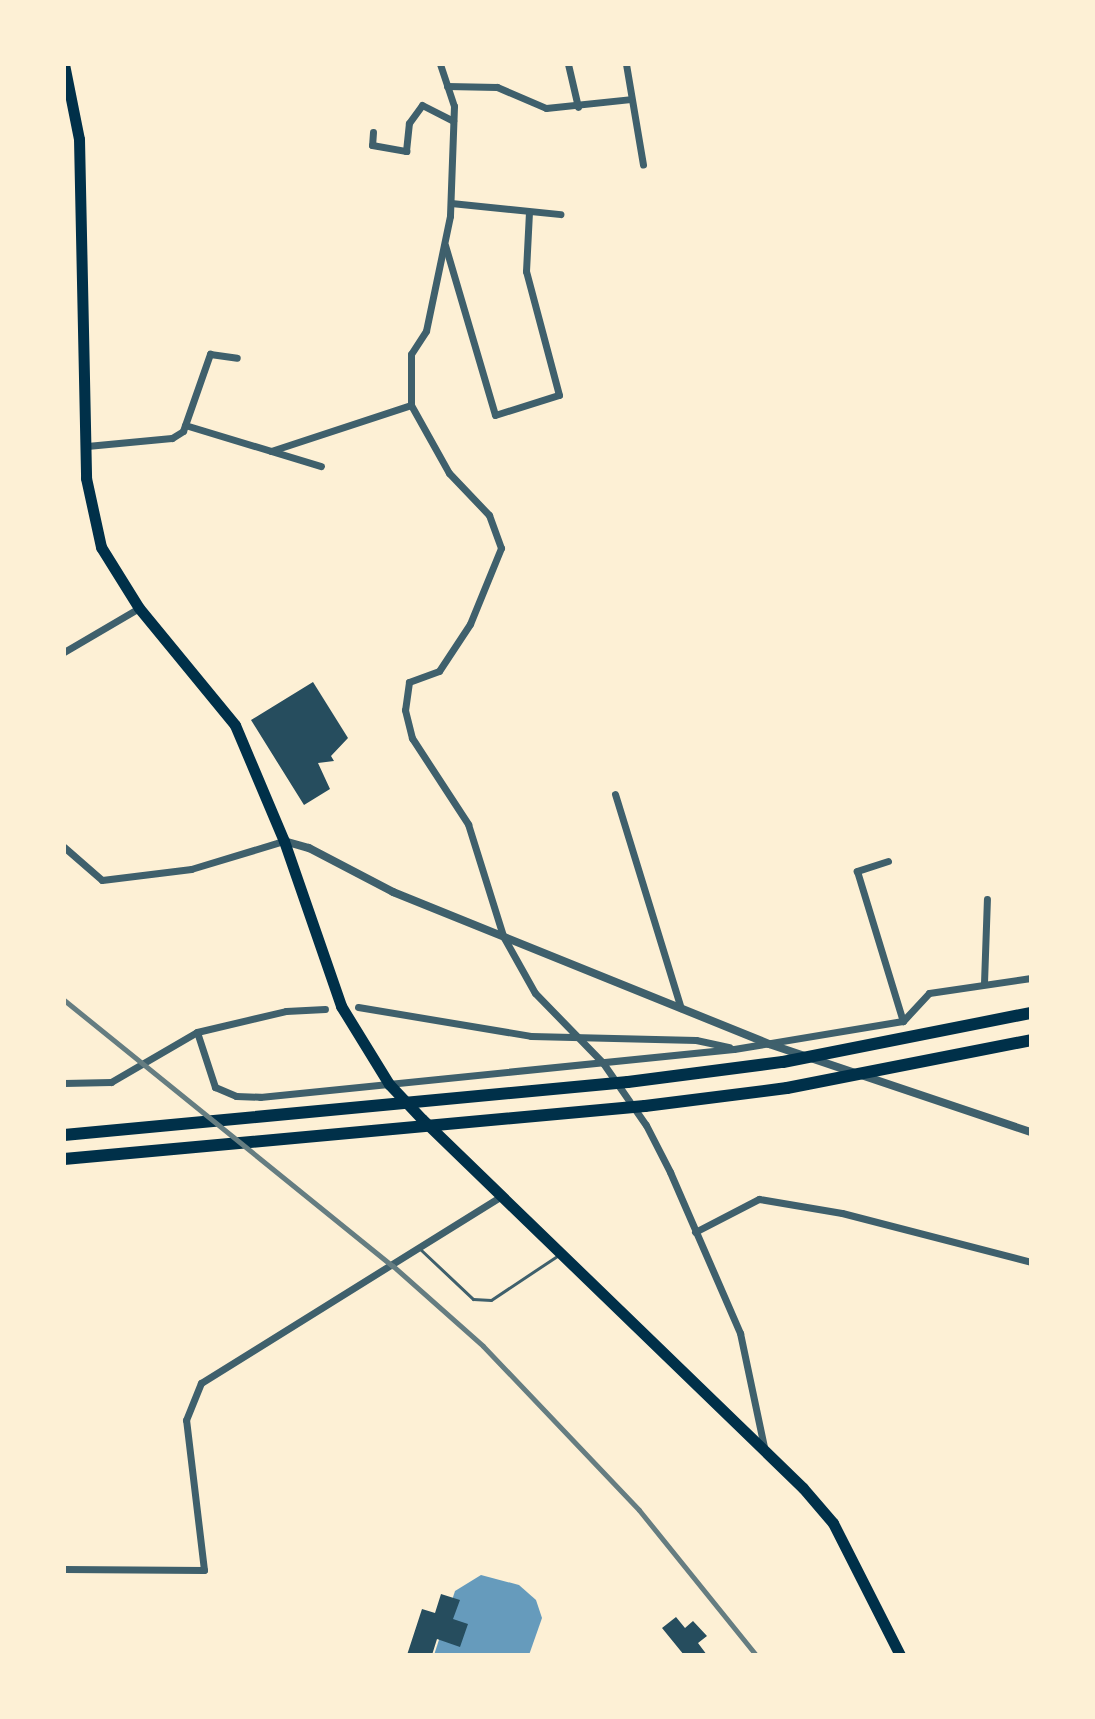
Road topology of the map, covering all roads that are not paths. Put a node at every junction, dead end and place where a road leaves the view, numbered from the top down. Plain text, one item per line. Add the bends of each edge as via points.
1 (64, 64) edge
2 (440, 64) edge
3 (568, 64) edge
4 (626, 64) edge
5 (447, 86) junction
6 (631, 99) junction
7 (578, 107) junction
8 (453, 121) junction
9 (373, 132) dead end
10 (643, 165) dead end
11 (451, 203) junction
12 (529, 212) junction
13 (560, 214) dead end
14 (445, 243) junction
15 (237, 358) dead end
16 (411, 405) junction
17 (185, 425) junction
18 (87, 446) junction
19 (271, 451) junction
20 (321, 466) dead end
21 (139, 608) junction
22 (64, 652) edge
23 (615, 794) dead end
24 (284, 841) junction
25 (64, 847) edge
26 (888, 861) dead end
27 (987, 899) dead end
28 (503, 936) junction
29 (1031, 978) edge
30 (984, 983) junction
31 (358, 1007) dead end
32 (681, 1008) junction
33 (325, 1009) dead end
34 (1031, 1013) edge
35 (903, 1021) junction
36 (197, 1032) junction
37 (580, 1036) junction
38 (1031, 1040) edge
39 (769, 1044) junction
40 (734, 1049) junction
41 (603, 1063) junction
42 (64, 1083) edge
43 (389, 1084) junction
44 (1031, 1132) edge
45 (64, 1134) edge
46 (64, 1159) edge
47 (503, 1194) junction
48 (695, 1232) junction
49 (420, 1249) junction
50 (563, 1252) junction
51 (1031, 1262) edge
52 (764, 1447) junction
53 (64, 1569) edge
54 (900, 1655) edge

1 - 18 highway via 79,139
2 - 5 street
3 - 7 street
4 - 6 street
5 - 7 street via 475,83 546,108
5 - 8 street
6 - 7 street
6 - 10 street
8 - 9 street via 422,105 409,123 406,151 372,145
8 - 11 street
11 - 12 street
11 - 14 street
12 - 13 street
12 - 14 street via 526,271 559,395 495,415
14 - 16 street via 426,331 411,354
15 - 17 street via 210,354
16 - 19 street
16 - 28 street via 449,473 489,515 501,548 470,624 439,671 409,682 405,707 412,738 468,824
17 - 18 street via 172,438
17 - 19 street
18 - 21 highway via 86,478 101,547
19 - 20 street
21 - 22 street
21 - 24 highway via 235,725
23 - 32 street
24 - 25 street via 191,869 102,880
24 - 28 street
24 - 43 highway via 341,1006
26 - 35 street via 857,871
27 - 30 street
28 - 32 street
28 - 37 street via 535,993
29 - 30 street
30 - 35 street via 929,993
31 - 37 street via 531,1036
32 - 39 street
33 - 36 street via 286,1011
34 - 45 highway via 925,1037 628,1082
35 - 39 street
36 - 42 street via 111,1082
36 - 43 street via 215,1087 236,1096
37 - 40 street via 696,1040
37 - 41 street
38 - 46 highway via 930,1063 645,1106
39 - 40 street
39 - 44 street
40 - 41 street
41 - 43 street
41 - 48 street via 646,1125
43 - 47 highway
47 - 49 street
47 - 50 highway
48 - 51 street via 759,1199 842,1213
48 - 52 street via 740,1333
49 - 50 lane via 473,1299 499,1299
49 - 53 street via 201,1383 186,1420 204,1570
50 - 52 highway
52 - 54 highway via 833,1523

